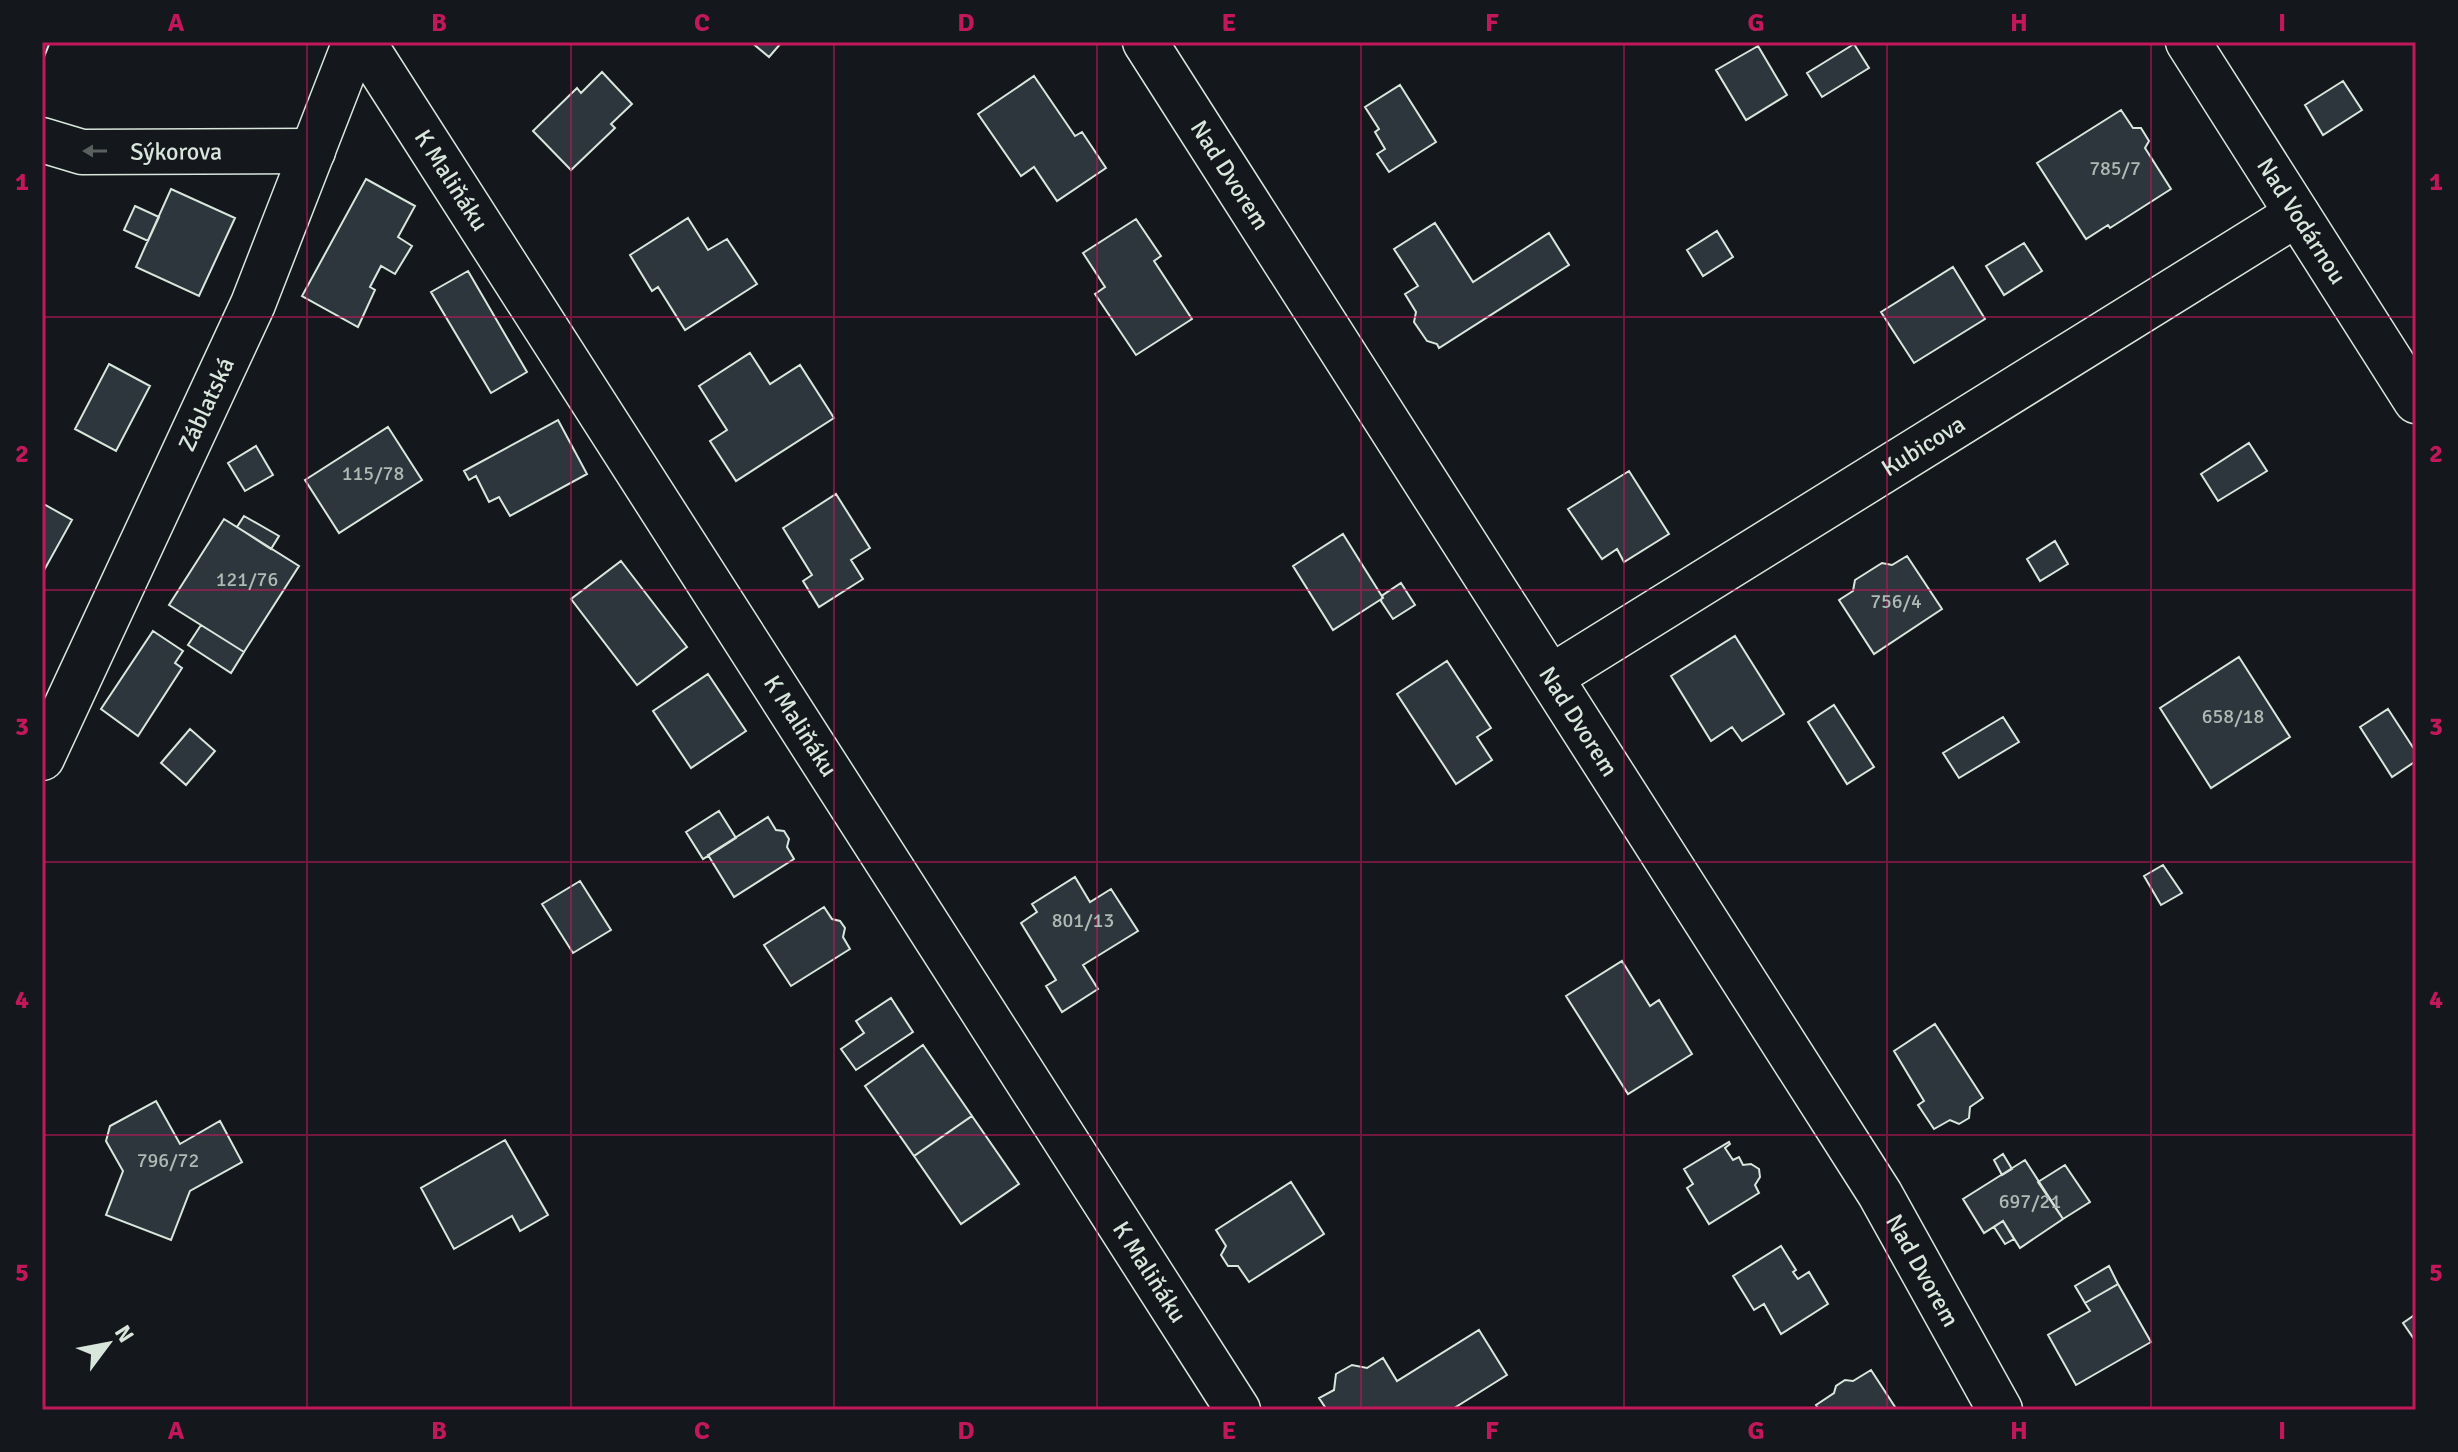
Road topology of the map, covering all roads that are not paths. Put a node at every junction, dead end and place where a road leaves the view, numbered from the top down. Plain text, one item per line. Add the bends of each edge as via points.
1 (355, 42) edge
2 (363, 42) edge
3 (1145, 42) edge
4 (2188, 42) edge
5 (42, 140) edge
6 (313, 151) junction
7 (2297, 214) junction
8 (2416, 401) edge
9 (1551, 677) junction
10 (42, 758) edge
11 (1238, 1410) edge
12 (2000, 1410) edge

1 - 6 street, Záblatská
2 - 11 street, K Maliňáku
3 - 9 street, Nad Dvorem
4 - 7 street, Nad Vodárnou
6 -> 5 street, Sýkorova via 82,152
6 - 10 street, Záblatská via 253,304
7 - 8 street, Nad Vodárnou
7 - 9 street, Kubicova
9 - 12 street, Nad Dvorem via 1880,1194

